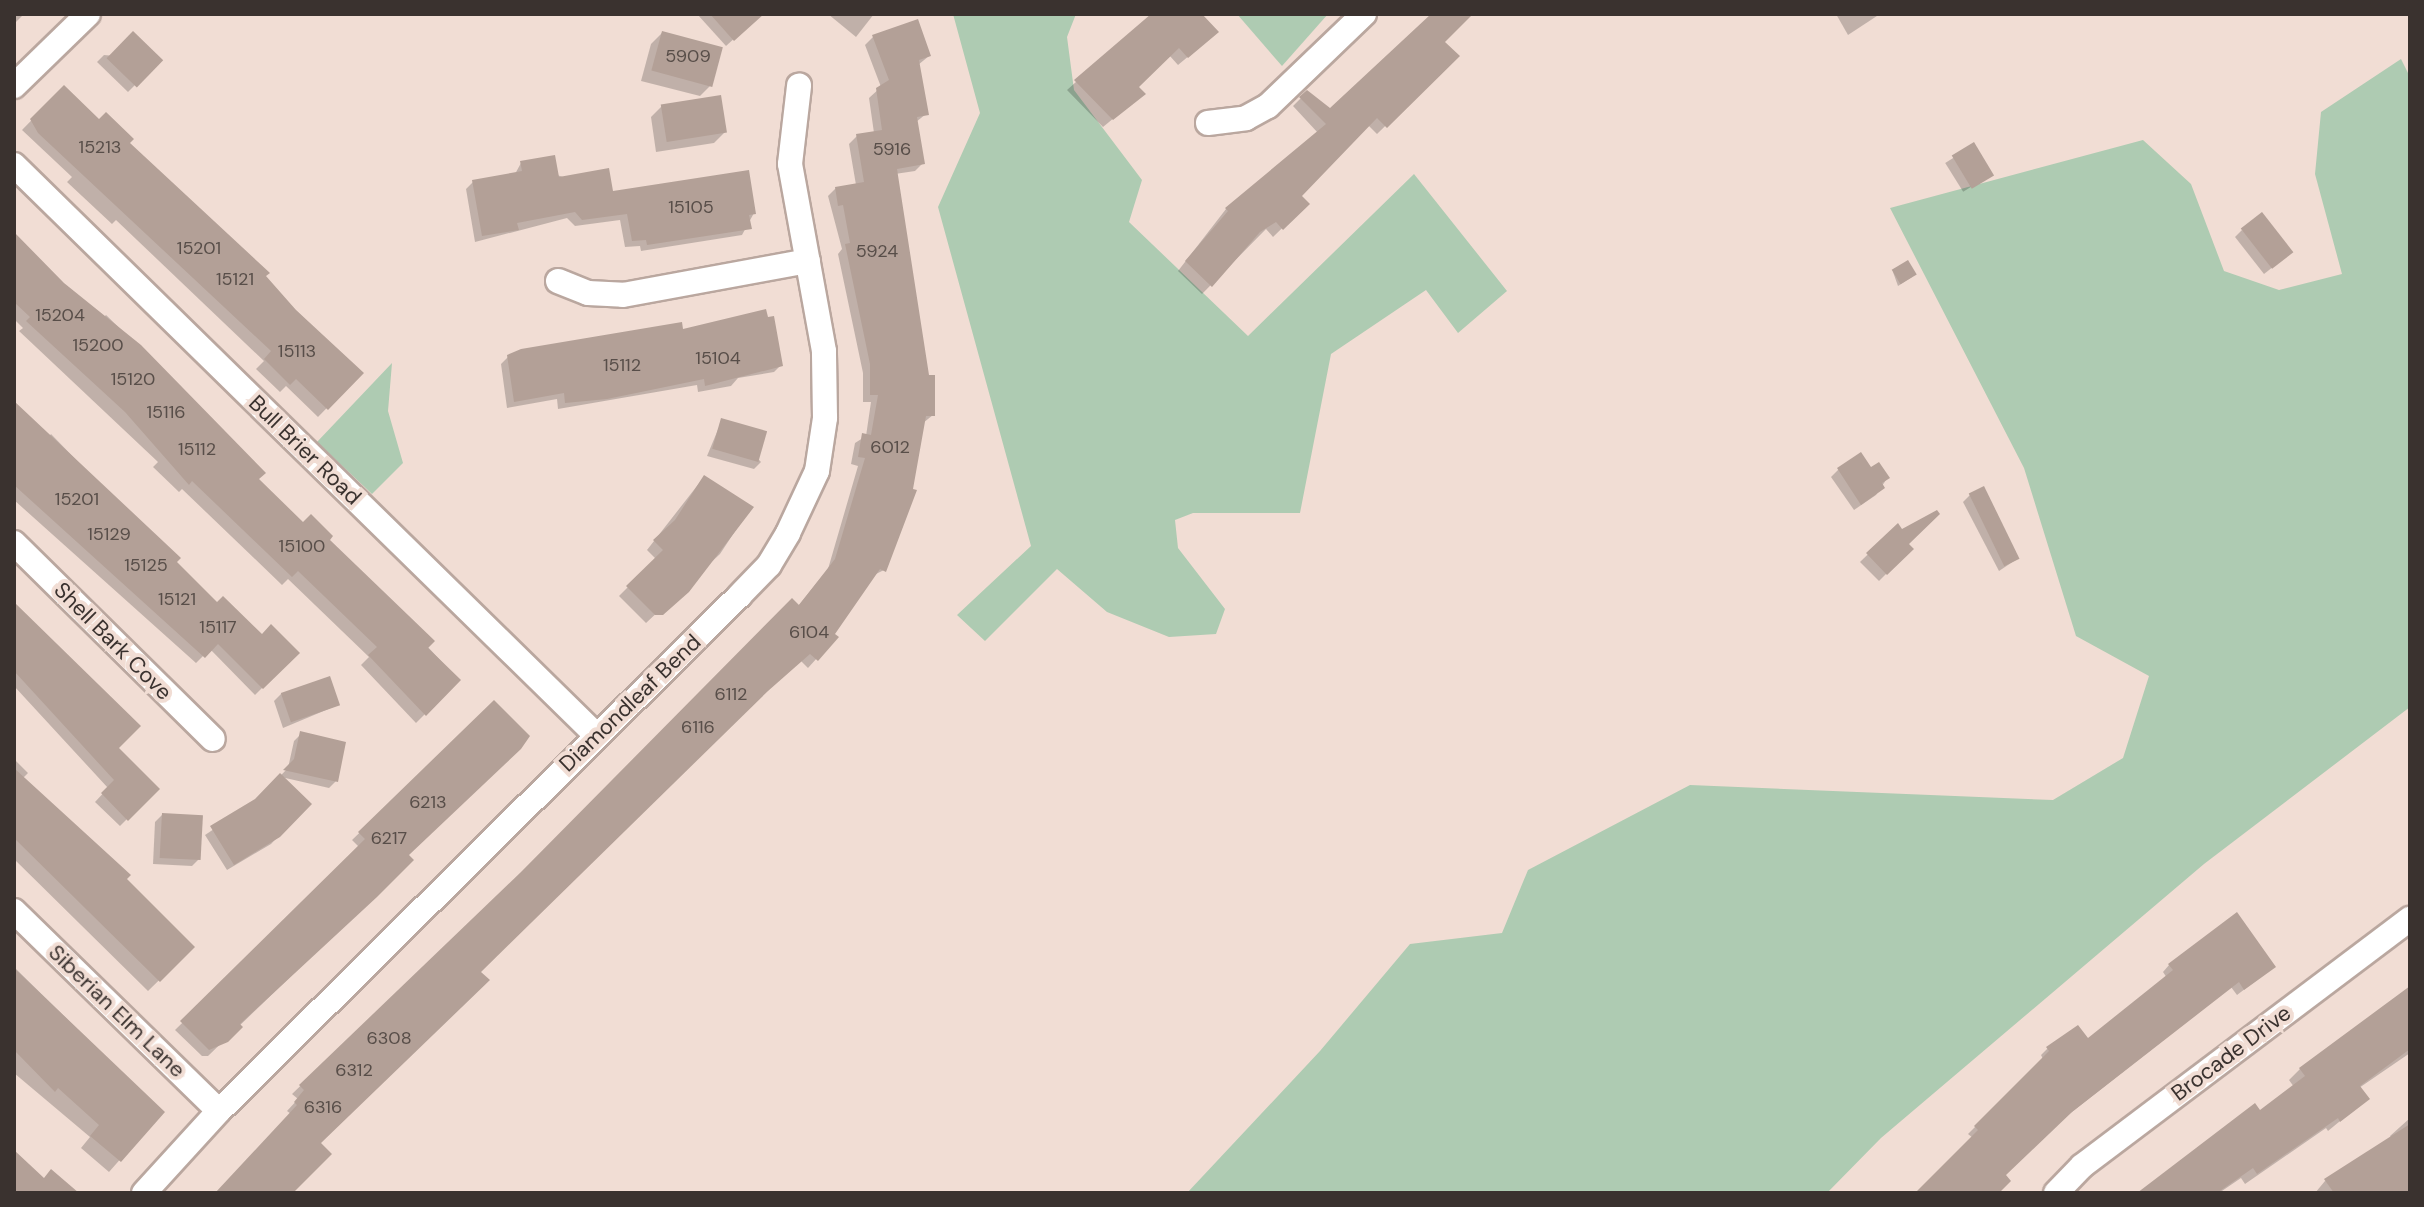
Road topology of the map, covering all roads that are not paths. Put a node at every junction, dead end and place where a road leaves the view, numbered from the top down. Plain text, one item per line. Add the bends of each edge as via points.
1 (88, 14) edge
2 (1364, 14) edge
3 (14, 86) edge
4 (799, 86) dead end
5 (1208, 123) dead end
6 (14, 165) edge
7 (808, 261) junction
8 (558, 281) dead end
9 (14, 543) edge
10 (596, 735) junction
11 (213, 739) dead end
12 (14, 911) edge
13 (2410, 919) edge
14 (219, 1111) junction
15 (144, 1193) edge
16 (2056, 1193) edge

1 - 3 street
2 - 5 street via 1268,106 1246,118
4 - 7 street, Diamondleaf Bend via 790,164
6 - 10 street, Bull Brier Road
7 - 8 street via 623,295 588,293
7 - 10 street, Diamondleaf Bend via 824,351 825,418 817,471 803,507 769,565
9 - 11 street, Shell Bark Cove
10 - 14 street, Diamondleaf Bend
12 - 14 street, Siberian Elm Lane
13 - 16 street, Brocade Drive via 2082,1166
14 - 15 street, Diamondleaf Bend

